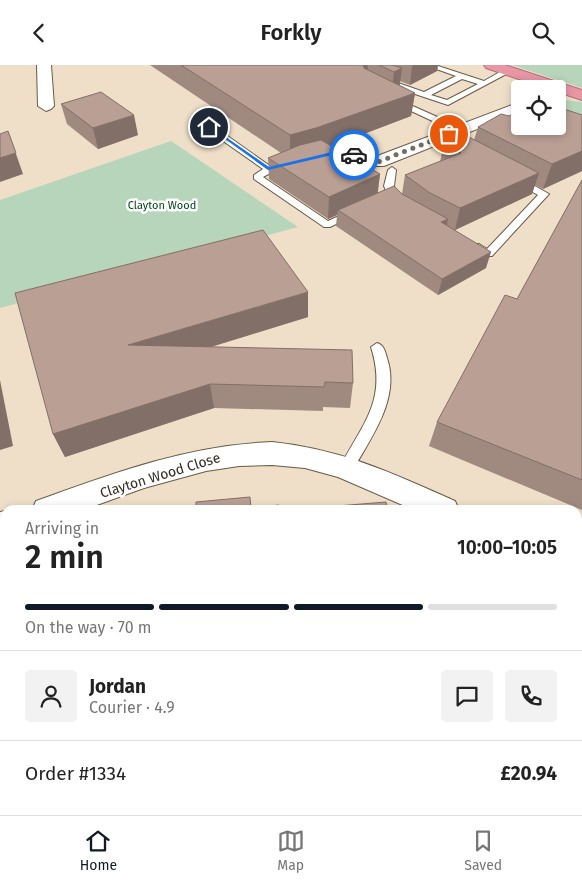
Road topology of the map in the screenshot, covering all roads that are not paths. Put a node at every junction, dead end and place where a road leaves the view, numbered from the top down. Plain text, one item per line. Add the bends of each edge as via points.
1 (44, 65) edge
2 (428, 65) edge
3 (486, 65) edge
4 (491, 65) edge
5 (354, 67) edge
6 (508, 71) junction
7 (462, 76) junction
8 (532, 80) edge
9 (485, 84) junction
10 (566, 92) edge
11 (425, 95) junction
12 (582, 95) edge
13 (392, 99) edge
14 (46, 106) dead end
15 (511, 110) edge
16 (209, 127) dead end
17 (459, 130) junction
18 (323, 155) edge
19 (379, 163) junction
20 (287, 164) edge
21 (268, 169) junction
22 (509, 175) edge
23 (376, 201) edge
24 (360, 209) edge
25 (463, 239) edge
26 (377, 347) dead end
27 (346, 469) junction
28 (62, 505) edge
29 (433, 505) edge

1 - 14 street
2 - 7 lane
3 - 6 highway
4 - 6 highway
5 - 11 lane
6 - 8 highway
6 - 9 lane
7 - 9 lane
7 - 11 lane
9 - 11 lane via 448,103
10 - 12 highway
13 - 17 lane
15 - 17 street
16 - 21 lane
17 - 19 street via 444,140
18 - 19 lane via 332,153
19 - 23 lane via 396,197
20 - 21 lane
21 - 24 lane via 257,177 327,225
22 - 25 lane via 544,193 488,254
26 - 27 lane via 384,362 384,394
27 - 28 street, Clayton Wood Close via 306,457 227,454 186,464
27 - 29 street, Clayton Wood Close

